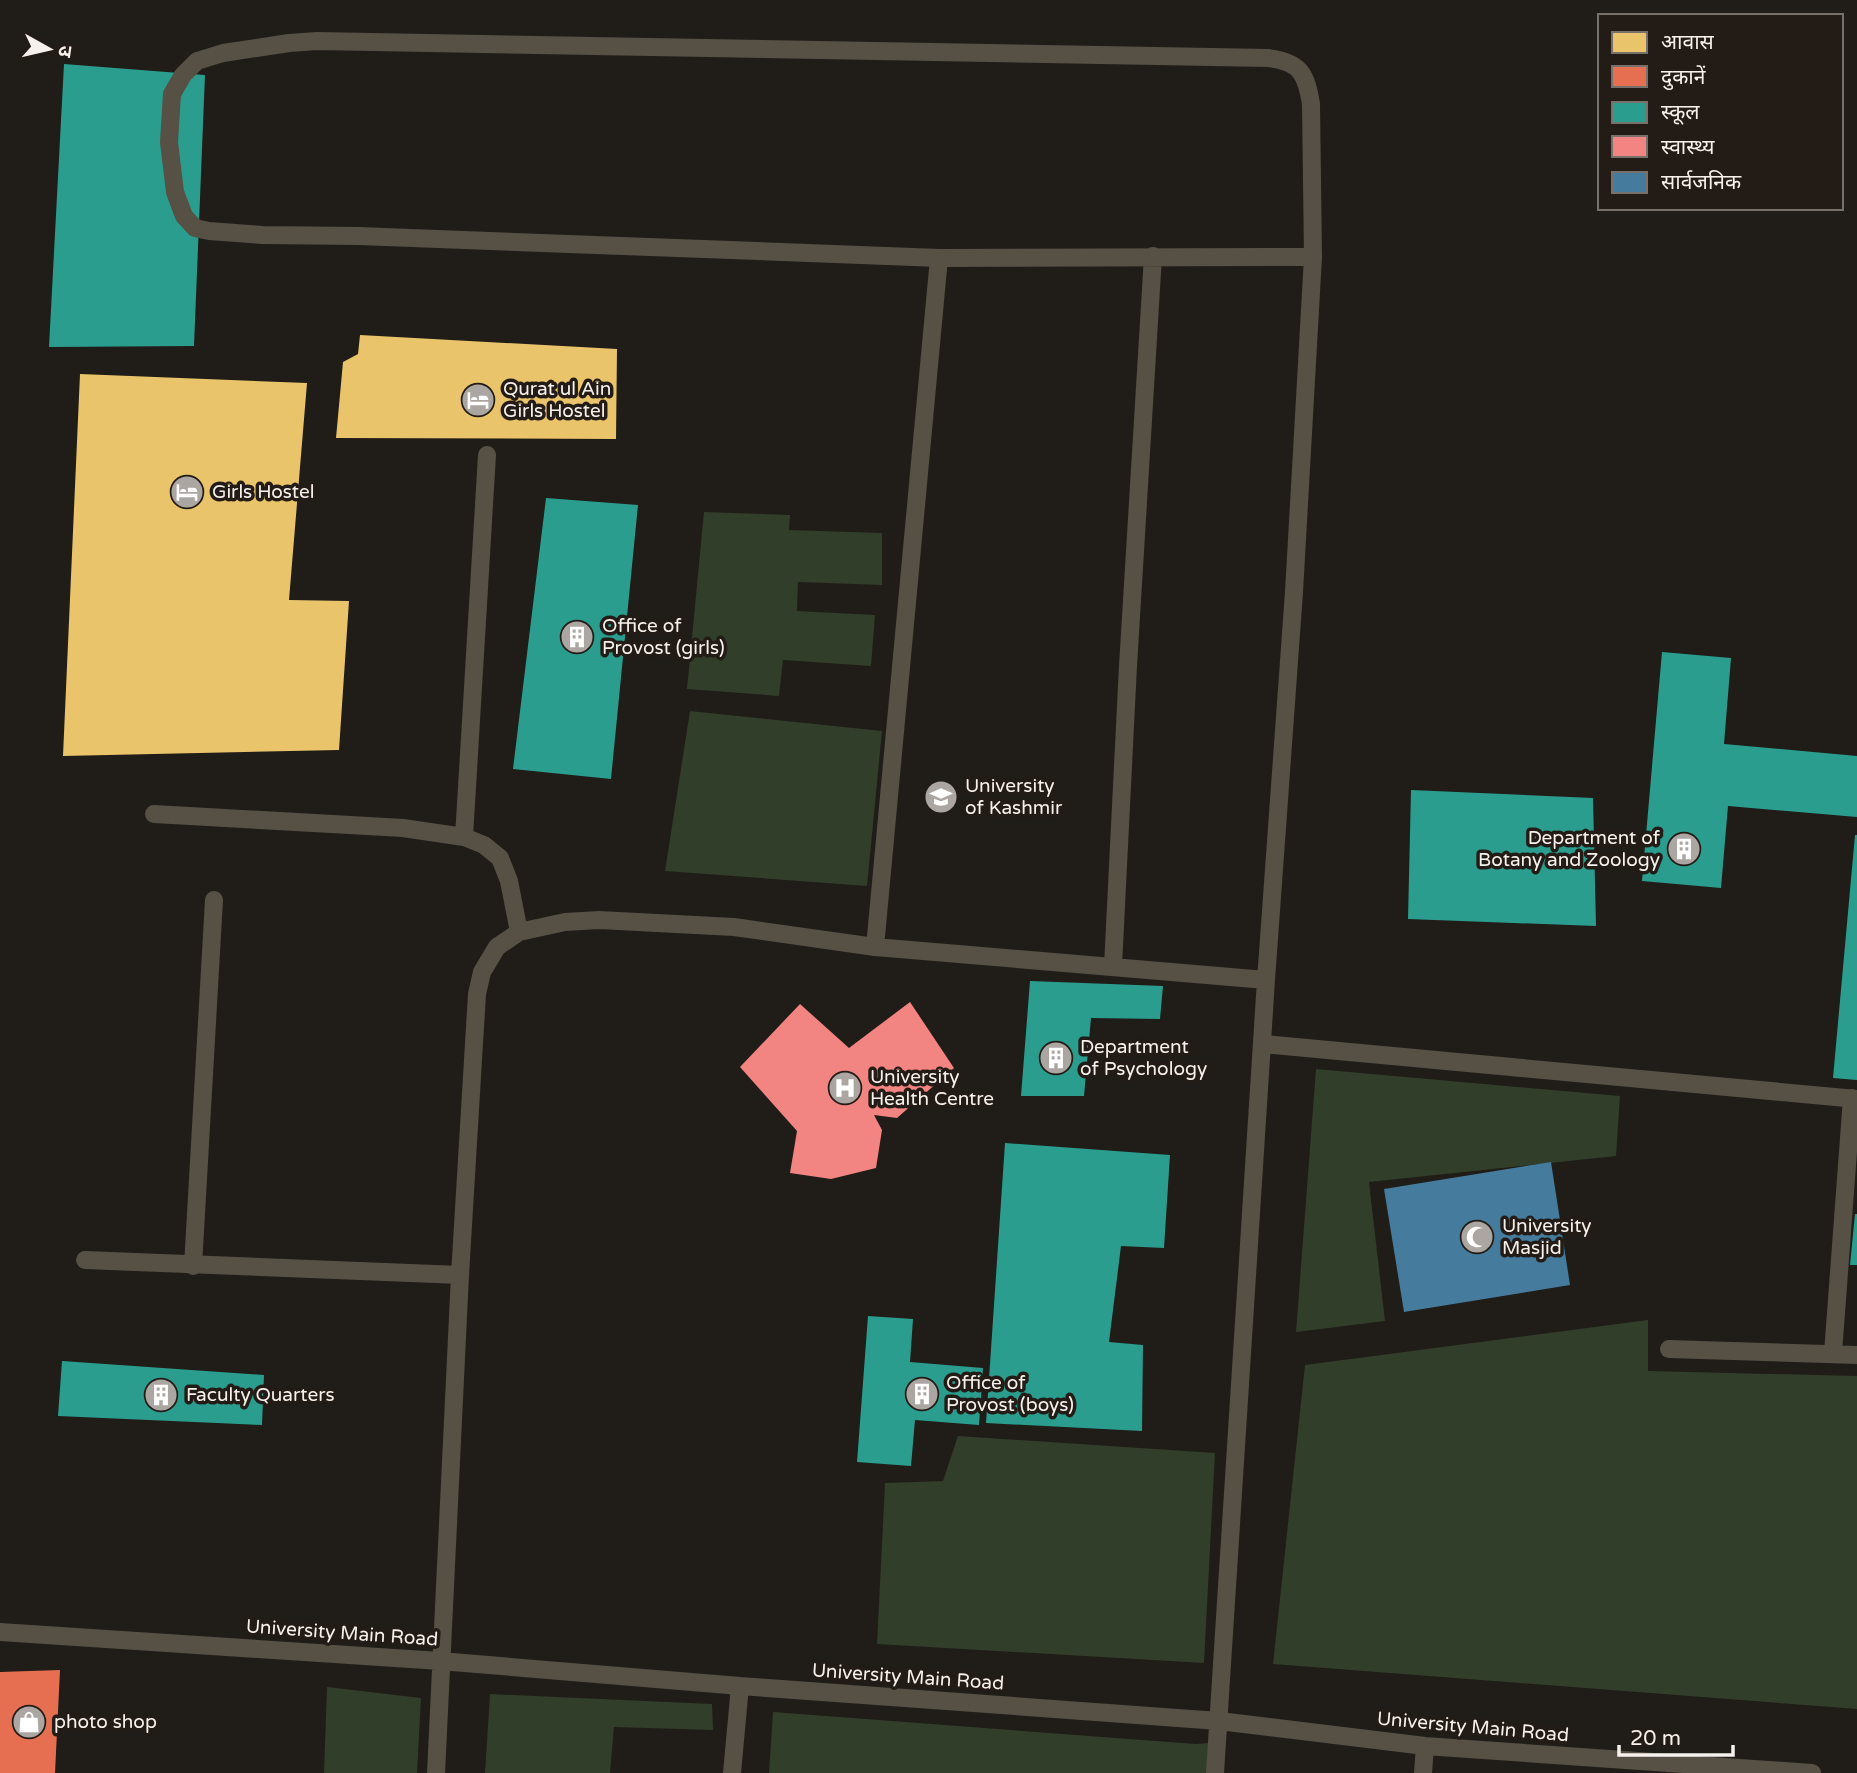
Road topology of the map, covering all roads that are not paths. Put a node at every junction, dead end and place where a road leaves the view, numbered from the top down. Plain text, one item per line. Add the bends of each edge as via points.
1 (1153, 256) junction
2 (1313, 257) junction
3 (939, 258) junction
4 (487, 455) dead end
5 (154, 814) dead end
6 (464, 837) junction
7 (214, 900) dead end
8 (519, 932) junction
9 (874, 947) junction
10 (1113, 966) junction
11 (1266, 979) junction
12 (1263, 1044) junction
13 (1854, 1098) edge
14 (85, 1260) dead end
15 (193, 1266) junction
16 (460, 1275) junction
17 (1669, 1349) dead end
18 (1833, 1353) junction
19 (1857, 1355) edge
20 (0, 1632) edge
21 (440, 1661) junction
22 (740, 1686) junction
23 (1219, 1721) junction
24 (1424, 1746) junction
25 (436, 1773) edge
26 (732, 1773) edge
27 (1215, 1773) edge
28 (1423, 1773) edge
29 (1812, 1773) edge

1 - 2 lane
1 - 3 lane
1 - 10 lane
2 - 3 lane via 1311,104 1301,72 1283,60 317,41 223,53 197,61 172,94 169,142 175,192 184,216 195,228 209,231
2 - 11 lane
3 - 9 lane
4 - 6 lane
5 - 6 lane via 403,828
6 - 8 lane via 500,858
7 - 15 lane
8 - 9 lane via 565,922 654,921
8 - 16 lane via 497,947 482,972 477,993
9 - 10 lane
10 - 11 lane
11 - 12 lane
12 - 13 lane
12 - 23 lane
13 - 18 lane
14 - 15 lane
15 - 16 lane
16 - 21 lane
17 - 18 lane
18 - 19 lane
20 - 21 lane, University Main Road
21 - 22 lane, University Main Road
21 - 25 lane
22 - 23 lane, University Main Road
22 - 26 lane
23 - 24 lane, University Main Road
23 - 27 lane
24 - 28 lane
24 - 29 lane, University Main Road

